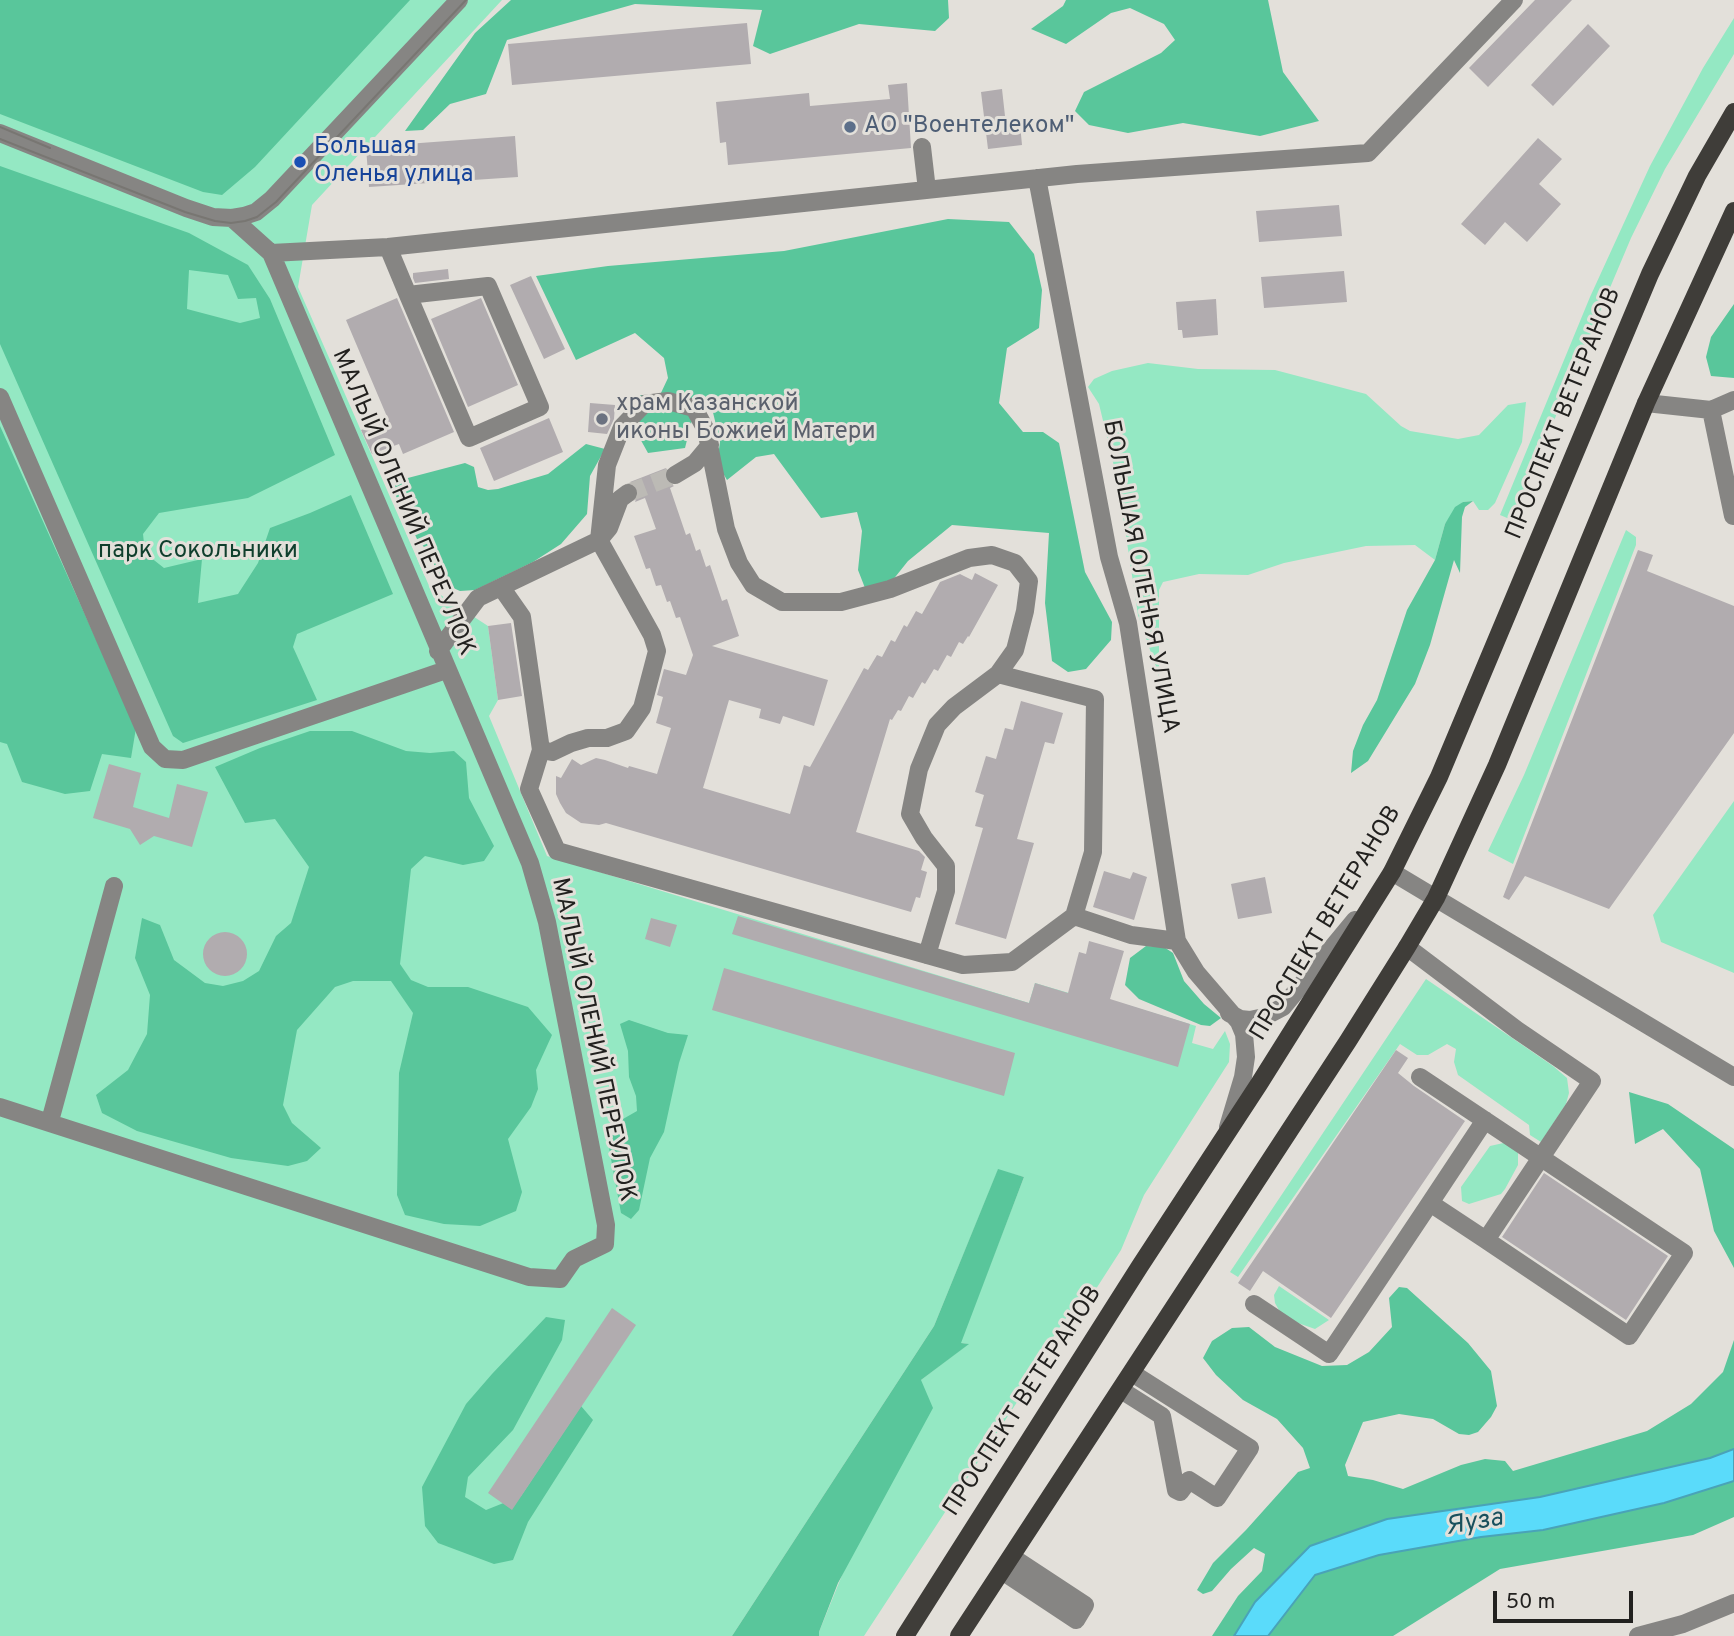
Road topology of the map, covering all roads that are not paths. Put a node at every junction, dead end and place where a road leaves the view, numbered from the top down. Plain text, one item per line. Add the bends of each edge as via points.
1 (459, 0) edge
2 (1514, 0) edge
3 (1734, 112) edge
4 (0, 133) edge
5 (922, 147) dead end
6 (1037, 178) junction
7 (927, 190) junction
8 (1734, 211) edge
9 (232, 218) junction
10 (388, 247) junction
11 (271, 253) junction
12 (408, 295) junction
13 (0, 397) edge
14 (1734, 400) edge
15 (1646, 403) junction
16 (1711, 410) junction
17 (710, 444) junction
18 (675, 475) tunnel mouth
19 (628, 493) tunnel mouth
20 (1732, 516) edge
21 (599, 540) junction
22 (501, 587) junction
23 (438, 651) junction
24 (446, 670) junction
25 (998, 674) junction
26 (541, 750) junction
27 (1387, 879) junction
28 (114, 886) dead end
29 (1436, 898) junction
30 (1074, 916) junction
31 (1177, 941) junction
32 (1407, 947) junction
33 (928, 956) junction
34 (1229, 1013) junction
35 (1420, 1077) dead end
36 (1734, 1077) edge
37 (0, 1107) edge
38 (1485, 1120) junction
39 (50, 1121) junction
40 (1226, 1134) junction
41 (1541, 1158) junction
42 (1430, 1203) junction
43 (1486, 1240) junction
44 (1254, 1304) dead end
45 (1132, 1373) junction
46 (1121, 1390) junction
47 (1734, 1603) edge
48 (905, 1636) edge
49 (960, 1636) edge
50 (1639, 1636) edge

1 - 9 street via 272,200 256,212
2 - 6 street via 1368,153
3 - 27 main road, ПРОСПЕКТ ВЕТЕРАНОВ via 1650,274 1439,777
4 - 9 street via 186,208
5 - 7 street
6 - 7 street
6 - 31 street, БОЛЬШАЯ ОЛЕНЬЯ УЛИЦА via 1109,557 1128,623
7 - 10 street
8 - 15 main road
9 - 11 street
10 - 11 street
10 - 12 street
11 - 23 street, МАЛЫЙ ОЛЕНИЙ ПЕРЕУЛОК
12 - 12 street via 469,438 540,407 488,286
13 - 24 street via 152,747 165,759 183,760
14 - 16 street
15 - 16 street
15 - 29 main road via 1497,765
16 - 20 street
17 - 18 street via 695,463
17 - 21 street via 694,408 668,401 644,404 622,427 607,465
17 - 25 street via 726,529 739,564 753,585 782,602 841,602 890,589 969,558 992,555 1015,563 1029,581 1025,611 1015,650
19 - 21 street via 620,499
21 - 22 street
21 - 26 street via 657,651 642,708 626,731 570,743 552,752
22 - 23 street via 478,598
22 - 26 street via 522,617
23 - 24 street, МАЛЫЙ ОЛЕНИЙ ПЕРЕУЛОК
24 - 39 street, МАЛЫЙ ОЛЕНИЙ ПЕРЕУЛОК via 530,863 547,922 606,1225 605,1244 575,1259 560,1279 529,1277
25 - 30 street via 1095,699 1093,852
25 - 33 street via 937,725 919,769 910,814 946,866 946,891
26 - 33 street via 529,789 557,850
27 - 29 street
27 - 34 street via 1283,1007 1250,1020
27 - 40 main road, ПРОСПЕКТ ВЕТЕРАНОВ
28 - 39 street
29 - 32 main road
29 - 36 street
30 - 31 street via 1131,935
30 - 33 street via 1012,962 963,965
31 - 34 street, БОЛЬШАЯ ОЛЕНЬЯ УЛИЦА
32 - 41 street via 1592,1081
32 - 45 main road
34 - 40 street, БОЛЬШАЯ ОЛЕНЬЯ УЛИЦА via 1244,1034 1246,1057
35 - 38 street
37 - 39 street, МАЛЫЙ ОЛЕНИЙ ПЕРЕУЛОК
38 - 41 street
38 - 42 street
40 - 48 main road, ПРОСПЕКТ ВЕТЕРАНОВ
41 - 43 street
41 - 43 street via 1684,1253 1650,1305 1629,1336
42 - 43 street
42 - 44 street via 1329,1354
45 - 46 main road
45 - 46 street via 1250,1448 1217,1498 1189,1480 1180,1492 1176,1490 1162,1416
46 - 49 main road
47 - 50 street

